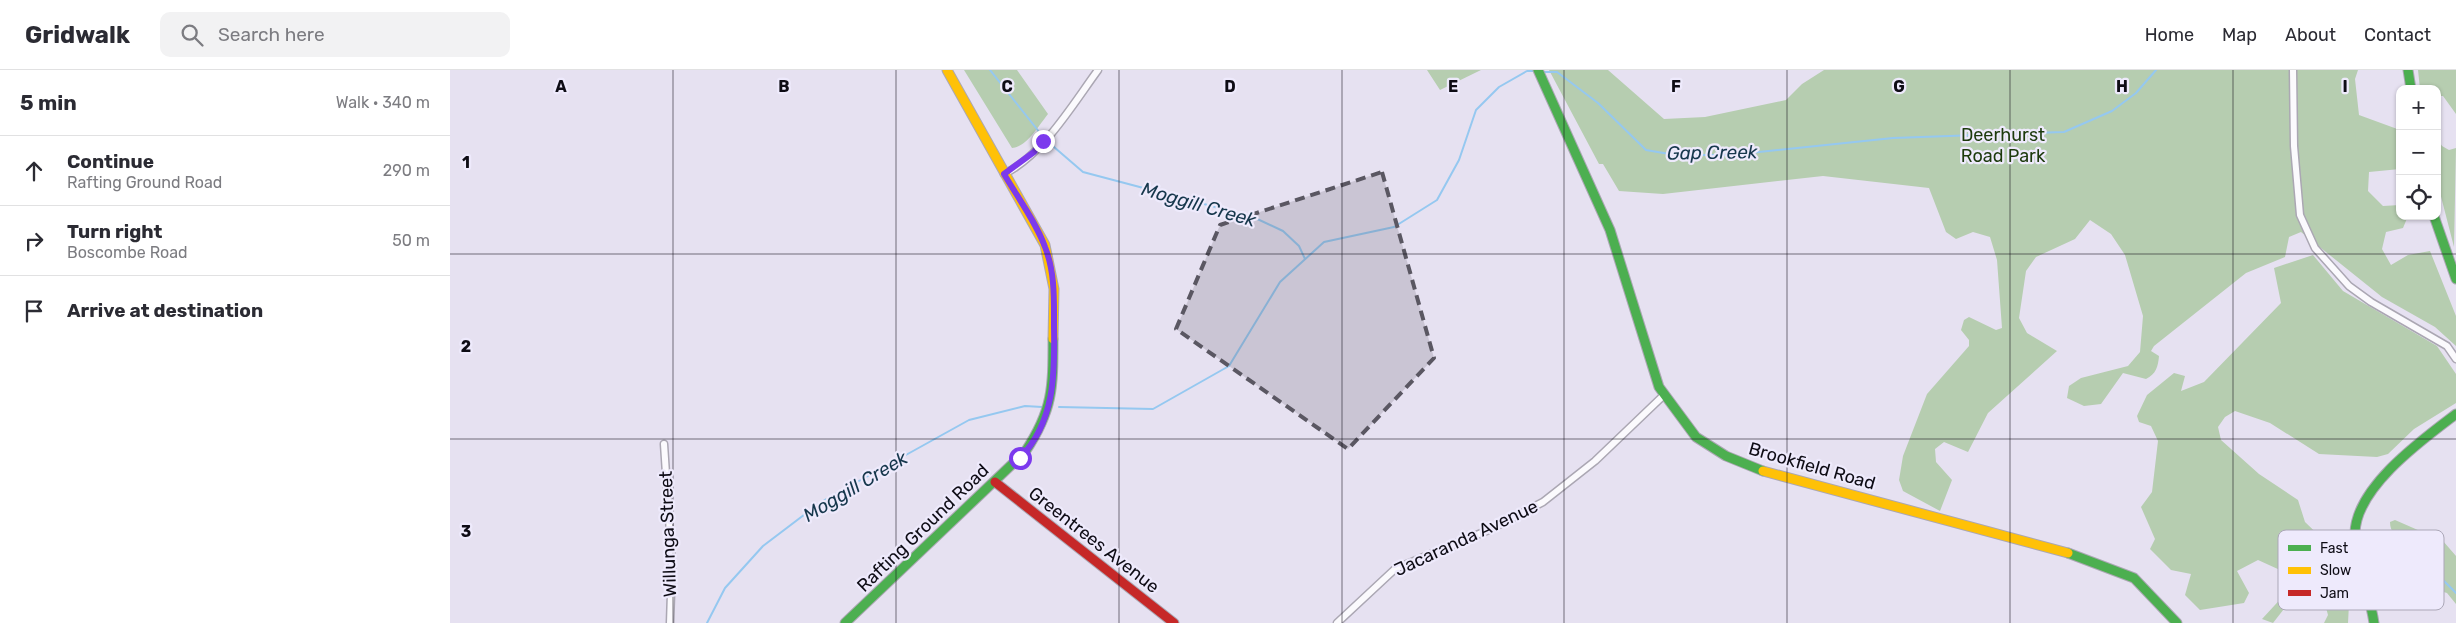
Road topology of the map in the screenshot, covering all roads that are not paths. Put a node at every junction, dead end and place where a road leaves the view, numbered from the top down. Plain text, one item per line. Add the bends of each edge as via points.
1 (946, 70) edge
2 (1098, 70) edge
3 (2293, 70) edge
4 (2408, 70) edge
5 (1539, 72) edge
6 (2410, 85) edge
7 (1004, 174) junction
8 (2435, 220) edge
9 (2456, 279) edge
10 (2456, 359) edge
11 (1664, 395) junction
12 (2456, 414) edge
13 (664, 444) dead end
14 (995, 482) junction
15 (2356, 530) edge
16 (2372, 610) edge
17 (670, 623) edge
18 (845, 623) edge
19 (1174, 623) edge
20 (1337, 623) edge
21 (2177, 623) edge
22 (2374, 623) edge

1 - 7 main road, Rafting Ground Road
2 - 7 street via 1043,141 1027,158
3 - 10 street via 2294,146 2300,215 2315,248 2350,286 2378,307 2447,346
4 - 6 main road
5 - 11 main road, Brookfield Road via 1610,230 1649,360
7 - 14 main road, Rafting Ground Road via 1045,246 1050,266 1054,289 1053,388 1040,428 1026,452
8 - 9 main road
11 - 20 street, Jacaranda Avenue via 1595,461 1543,502 1491,529 1395,569
11 - 21 main road, Brookfield Road via 1696,437 1734,460 1758,470 2100,563 2134,578
12 - 15 main road via 2401,458 2362,507 2356,520
13 - 17 street, Willunga Street via 672,564
14 - 18 main road, Rafting Ground Road
14 - 19 main road, Greentrees Avenue
16 - 22 main road

